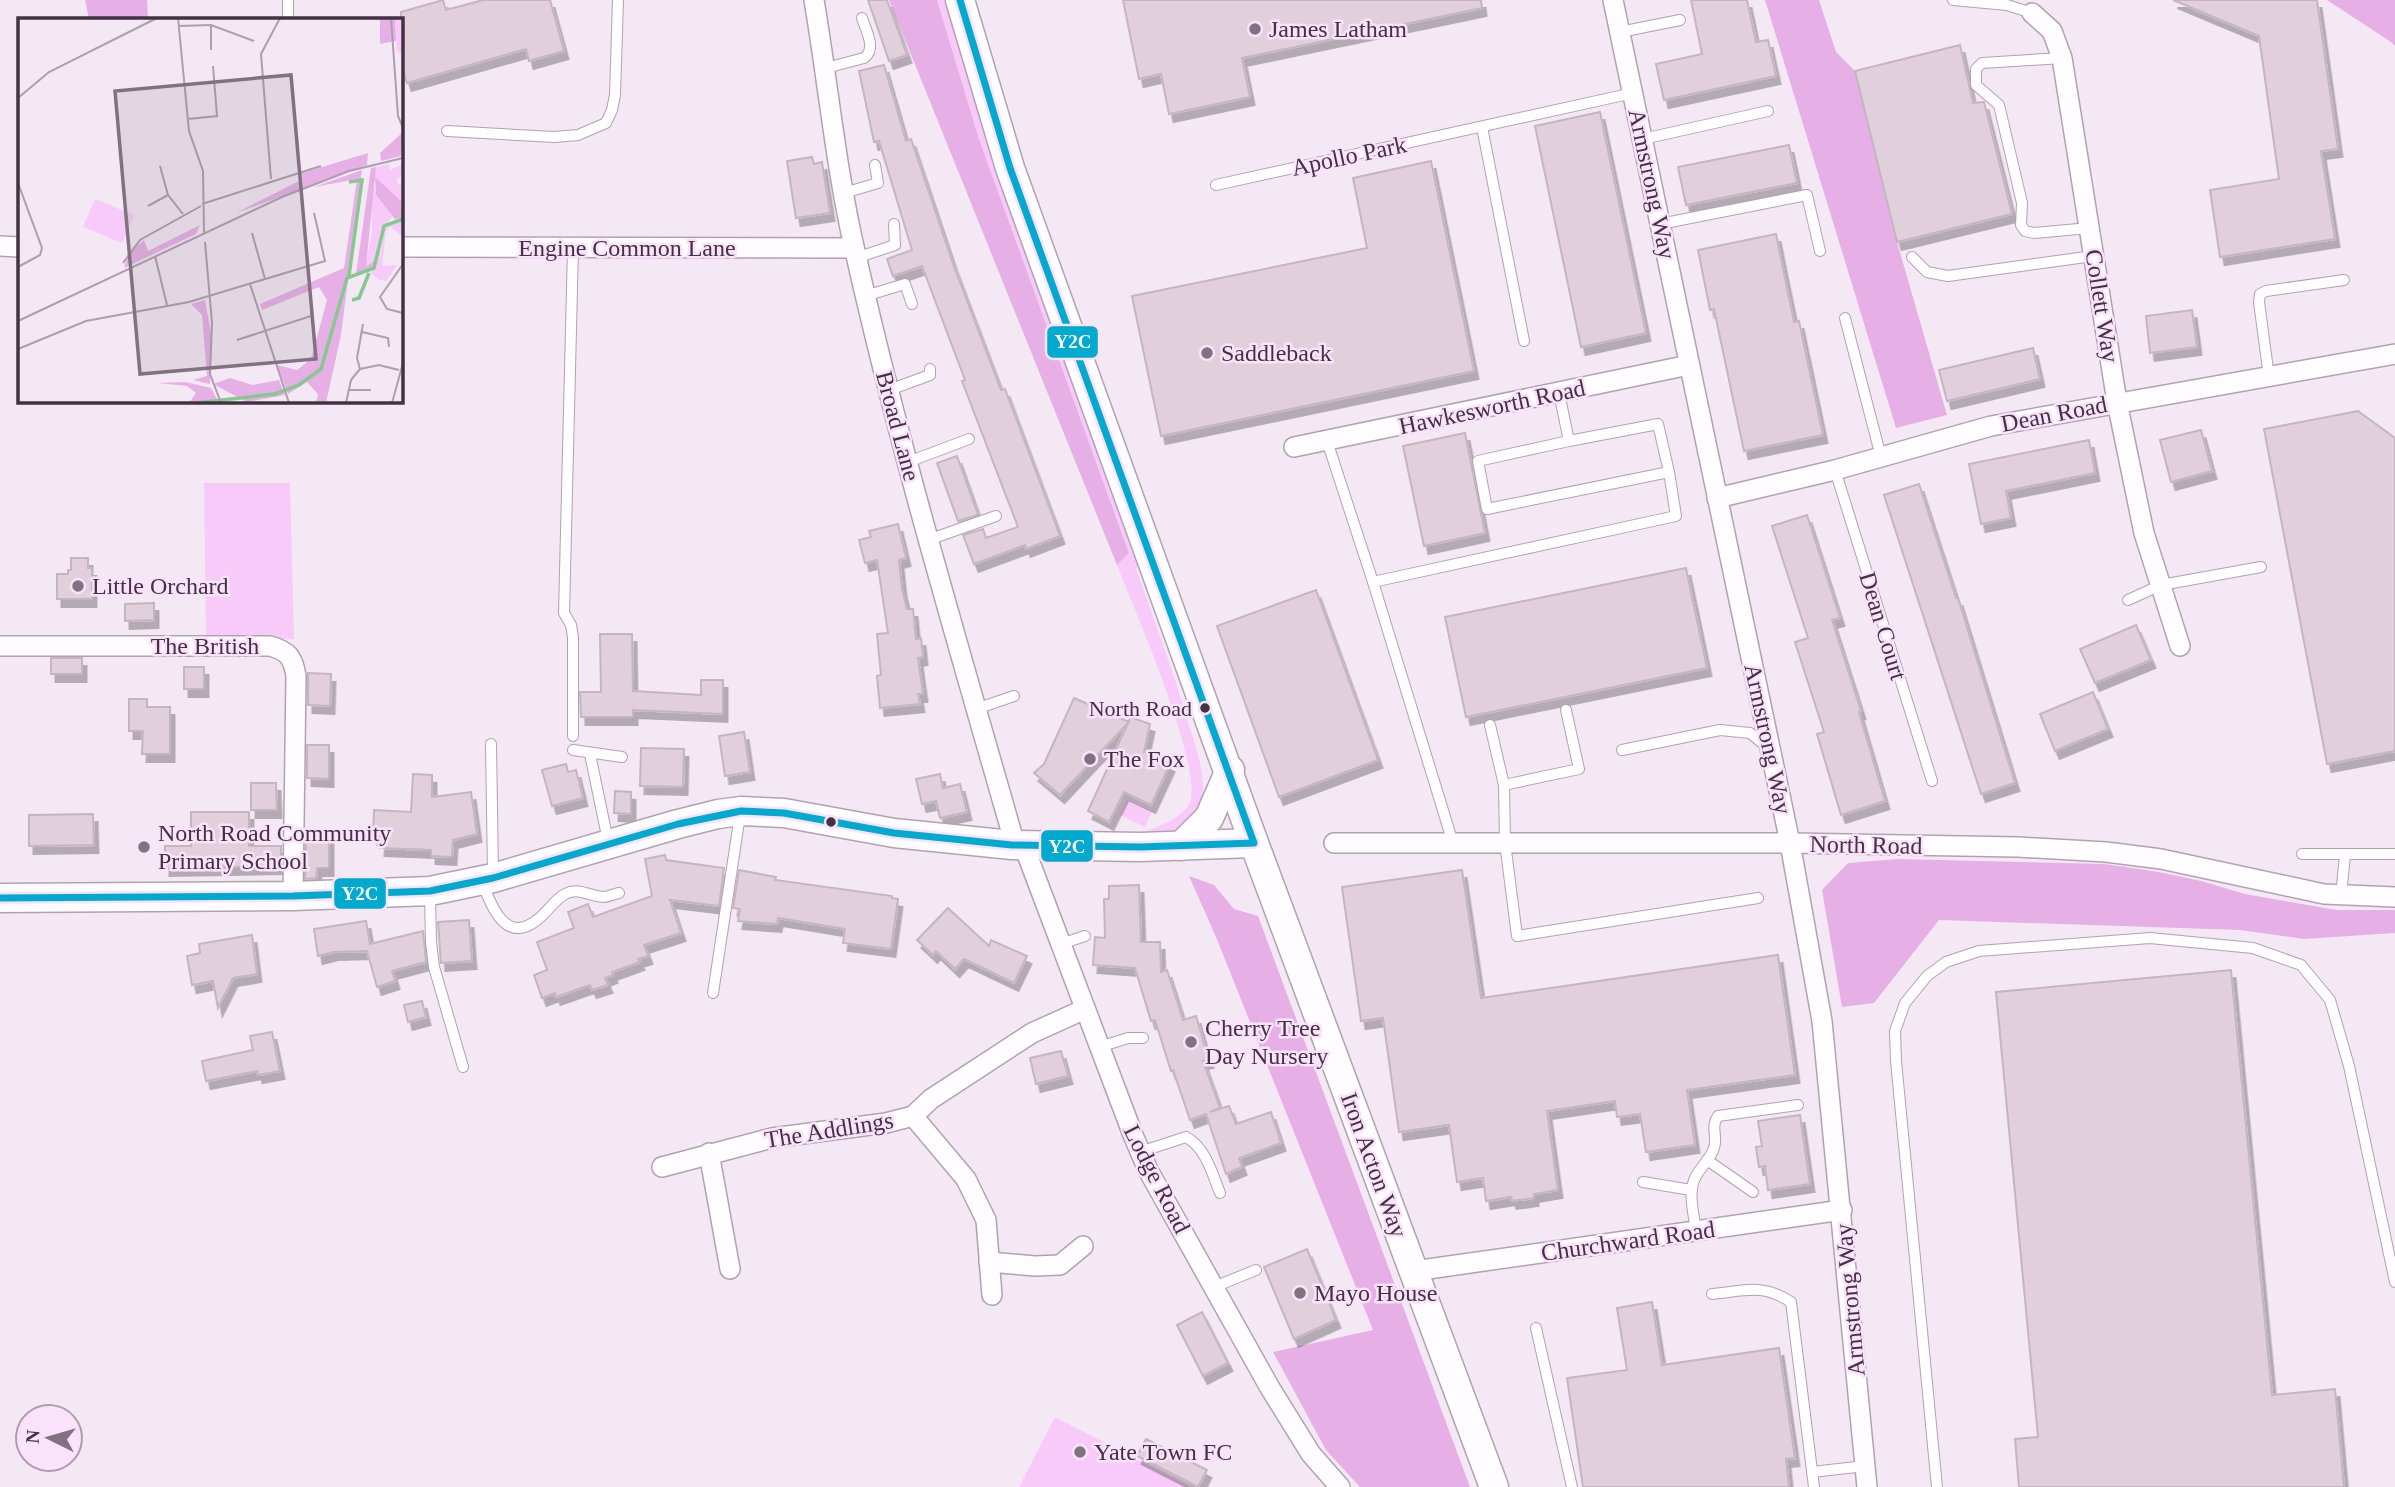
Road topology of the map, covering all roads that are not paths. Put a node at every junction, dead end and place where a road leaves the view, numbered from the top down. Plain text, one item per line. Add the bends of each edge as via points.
1 (288, 0) edge
2 (618, 0) edge
3 (814, 0) edge
4 (960, 0) edge
5 (1613, 0) edge
6 (1953, 0) edge
7 (2032, 13) joint
8 (288, 18) edge
9 (862, 18) dead end
10 (1680, 20) dead end
11 (1620, 32) junction
12 (2062, 58) junction
13 (825, 68) junction
14 (1633, 93) junction
15 (1768, 111) dead end
16 (1482, 127) junction
17 (447, 131) dead end
18 (1643, 139) junction
19 (875, 165) dead end
20 (1216, 185) dead end
21 (844, 192) junction
22 (894, 224) dead end
23 (1660, 224) junction
24 (2089, 228) junction
25 (0, 246) edge
26 (18, 247) edge
27 (402, 247) edge
28 (573, 248) junction
29 (1820, 251) dead end
30 (855, 253) junction
31 (2093, 256) junction
32 (1912, 257) dead end
33 (2344, 279) dead end
34 (865, 296) junction
35 (912, 304) dead end
36 (1844, 318) dead end
37 (1524, 341) dead end
38 (2394, 358) edge
39 (1689, 365) junction
40 (930, 369) dead end
41 (2269, 378) junction
42 (889, 390) junction
43 (1559, 393) junction
44 (2118, 402) junction
45 (968, 439) dead end
46 (1569, 441) junction
47 (1327, 442) junction
48 (1294, 447) dead end
49 (1881, 457) junction
50 (908, 462) junction
51 (1835, 470) junction
52 (1669, 472) junction
53 (1717, 498) junction
54 (996, 516) dead end
55 (928, 540) junction
56 (2262, 567) dead end
57 (1373, 582) junction
58 (2161, 585) junction
59 (2128, 600) dead end
60 (0, 646) edge
61 (2180, 646) dead end
62 (1014, 696) dead end
63 (976, 709) junction
64 (1566, 710) dead end
65 (1490, 725) dead end
66 (573, 736) dead end
67 (491, 744) dead end
68 (1770, 749) junction
69 (573, 750) dead end
70 (1622, 750) dead end
71 (590, 754) junction
72 (622, 757) dead end
73 (1230, 770) junction
74 (1932, 781) dead end
75 (1504, 785) junction
76 (741, 811) junction
77 (1254, 843) junction
78 (1334, 843) dead end
79 (1452, 843) junction
80 (1505, 843) junction
81 (1790, 844) junction
82 (609, 845) junction
83 (1020, 846) junction
84 (1181, 846) junction
85 (2302, 854) dead end
86 (2395, 854) edge
87 (2346, 855) junction
88 (487, 880) junction
89 (430, 891) junction
90 (619, 892) dead end
91 (2341, 896) junction
92 (293, 897) junction
93 (2395, 897) edge
94 (0, 898) edge
95 (1758, 898) dead end
96 (1085, 936) dead end
97 (1061, 944) junction
98 (713, 993) dead end
99 (1085, 1009) junction
100 (1143, 1038) dead end
101 (1099, 1047) junction
102 (463, 1067) dead end
103 (1798, 1105) dead end
104 (913, 1116) junction
105 (1140, 1152) junction
106 (709, 1153) junction
107 (1707, 1160) junction
108 (662, 1167) dead end
109 (1643, 1182) dead end
110 (1691, 1189) junction
111 (1753, 1192) dead end
112 (1220, 1193) dead end
113 (1842, 1210) junction
114 (1696, 1231) junction
115 (1083, 1246) dead end
116 (989, 1262) junction
117 (730, 1269) dead end
118 (1256, 1270) dead end
119 (1414, 1271) junction
120 (2395, 1282) edge
121 (1214, 1287) junction
122 (992, 1294) dead end
123 (1712, 1294) dead end
124 (1536, 1328) dead end
125 (1865, 1466) junction
126 (1812, 1472) junction
127 (1340, 1487) edge
128 (1494, 1487) edge
129 (1572, 1487) edge
130 (1814, 1487) edge
131 (1867, 1487) edge
132 (1937, 1487) edge

1 - 8 lane
2 - 17 lane via 615,95 606,123 578,135 554,137
3 - 13 street, Broad Lane
4 - 73 main road, Iron Acton Way via 1010,168
5 - 11 street, Armstrong Way
6 - 7 lane via 2007,5
7 - 12 street, Collett Way via 2052,31
9 - 13 lane via 869,55
10 - 11 lane
11 - 14 street, Armstrong Way
12 - 24 street, Collett Way
12 - 24 lane via 1982,63 1974,76 1976,85 1999,105 2025,231
13 - 21 street, Broad Lane
14 - 16 lane, Apollo Park
14 - 18 street, Armstrong Way
15 - 18 lane
16 - 20 lane, Apollo Park
16 - 37 lane
18 - 23 street, Armstrong Way
19 - 21 lane via 878,183
21 - 30 street, Broad Lane
22 - 30 lane via 895,245
23 - 29 lane via 1807,195
23 - 39 street, Armstrong Way
24 - 31 street, Collett Way
25 - 26 street
27 - 28 street, Engine Common Lane
28 - 30 street, Engine Common Lane
28 - 66 lane via 565,613 573,637
30 - 34 street, Broad Lane
31 - 32 lane via 1948,276 1927,272
31 - 44 street, Collett Way
33 - 41 lane via 2260,294
34 - 35 lane via 905,284
34 - 42 street, Broad Lane
36 - 49 lane
38 - 41 street, Dean Road
39 - 43 street, Hawkesworth Road
39 - 53 street, Armstrong Way
40 - 42 lane via 930,375
41 - 44 street, Dean Road
42 - 50 street, Broad Lane
43 - 46 lane
43 - 47 street, Hawkesworth Road
44 - 49 street, Dean Road via 1991,426
44 - 58 street, Collett Way via 2144,533
45 - 50 lane
46 - 52 lane via 1658,424
46 - 52 lane via 1478,461 1487,509
47 - 48 street, Hawkesworth Road
47 - 57 lane
49 - 51 street, Dean Road
50 - 55 street, Broad Lane
51 - 53 street, Dean Road
51 - 74 lane, Dean Court
52 - 57 lane via 1676,516
53 - 68 street, Armstrong Way
54 - 55 lane
55 - 63 street, Broad Lane
56 - 58 lane
57 - 79 lane
58 - 59 lane
58 - 61 street, Collett Way
60 - 92 street, The British via 270,646 284,650 293,659 296,676
62 - 63 lane
63 - 83 street, Broad Lane via 1012,834
64 - 75 lane via 1579,769
65 - 75 lane
67 - 88 lane
68 - 70 lane via 1750,733 1720,730
68 - 81 street, Armstrong Way
69 - 71 lane
71 - 72 lane
71 - 82 lane
73 - 77 main road, Iron Acton Way
73 - 84 main road via 1209,818
75 - 80 lane
76 - 82 main road via 688,821
76 - 83 main road
76 - 98 lane
77 - 84 main road
77 - 119 main road, Iron Acton Way
78 - 79 street, North Road
79 - 80 street, North Road
80 - 81 street, North Road
80 - 95 lane via 1517,936
81 - 91 street, North Road via 2106,852
81 - 113 street, Armstrong Way via 1822,1021
82 - 88 main road
83 - 84 main road
83 - 97 street, Lodge Road
85 - 87 lane
86 - 87 lane
87 - 91 lane
88 - 89 main road
88 - 90 lane via 493,911 510,926 534,923 565,894 575,891 603,897
89 - 92 main road
89 - 102 lane via 434,967
91 - 93 street, North Road
92 - 94 main road
96 - 97 lane
97 - 99 street, Lodge Road
99 - 101 street, Lodge Road
99 - 104 street, The Addlings via 1032,1033 931,1099
100 - 101 lane
101 - 105 street, Lodge Road
103 - 107 lane via 1718,1116 1713,1125 1714,1151
104 - 106 street, The Addlings via 772,1138
104 - 116 street via 966,1179 986,1220
105 - 112 lane via 1186,1137 1203,1153
105 - 121 street, Lodge Road
106 - 108 street, The Addlings
106 - 117 street
107 - 110 lane
107 - 111 lane
109 - 110 lane
110 - 114 lane
113 - 114 street, Churchward Road
113 - 125 street, Armstrong Way
114 - 119 street, Churchward Road
115 - 116 street via 1060,1265
116 - 122 street
118 - 121 lane
119 - 128 main road, Iron Acton Way
120 - 132 lane via 2349,1066 2330,1000 2301,965 2253,948 2150,938 1979,951 1946,961 1905,1003 1895,1031
121 - 127 street, Lodge Road via 1311,1454
123 - 126 lane via 1763,1289 1791,1303
124 - 129 lane
125 - 126 lane
125 - 131 street, Armstrong Way
126 - 130 lane

